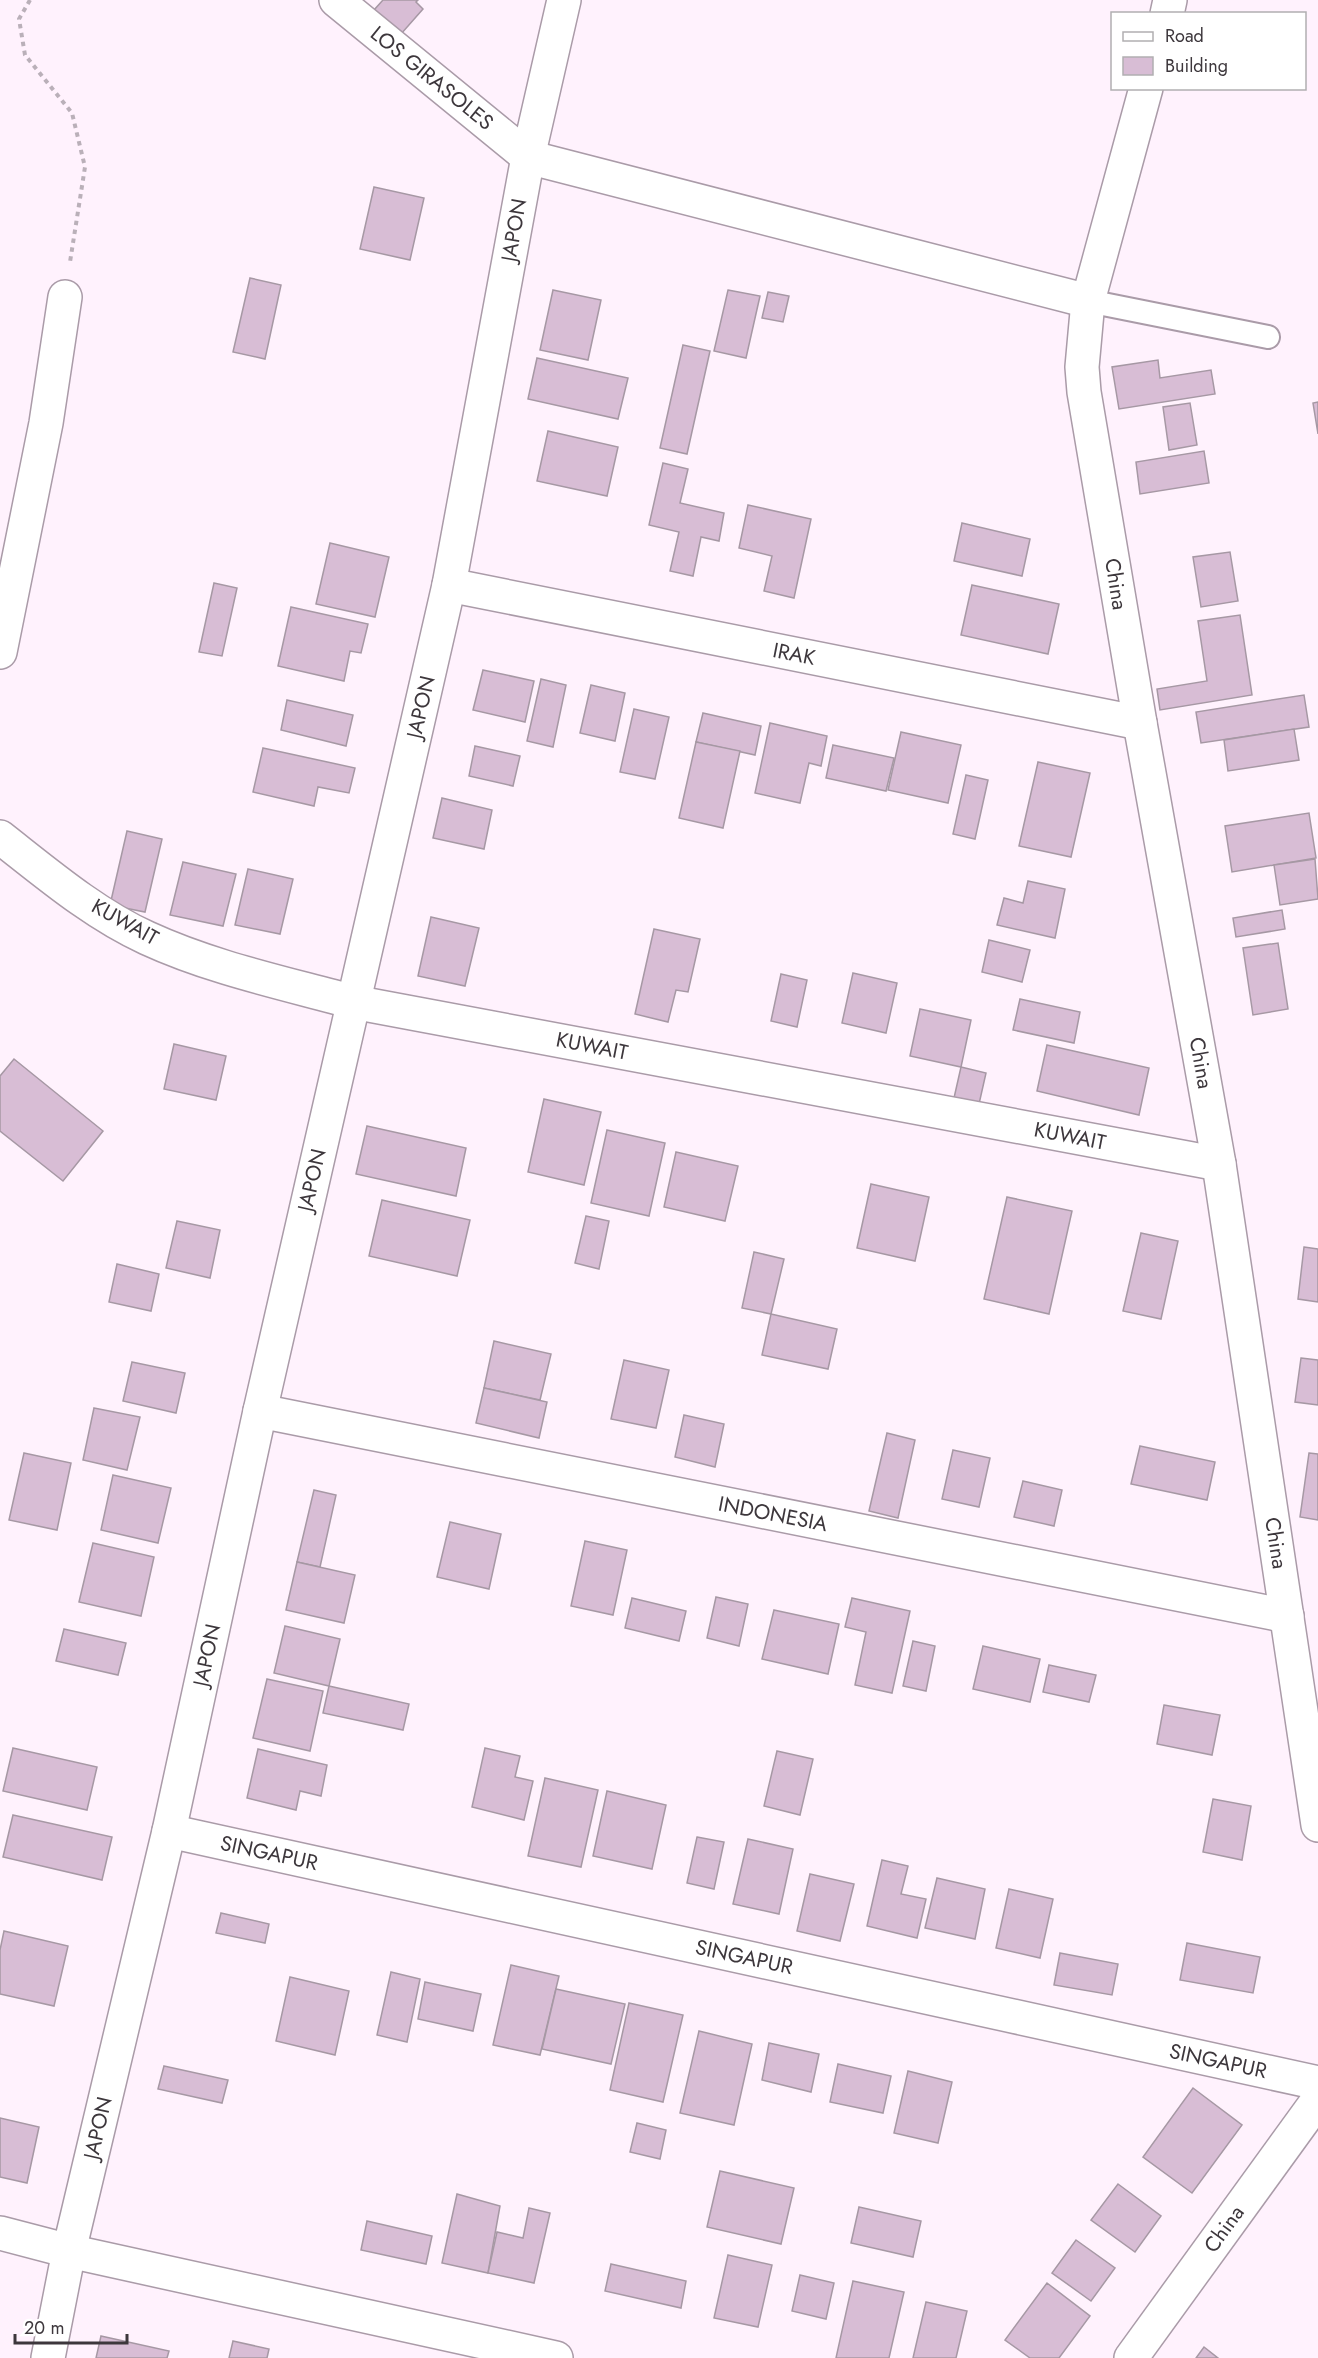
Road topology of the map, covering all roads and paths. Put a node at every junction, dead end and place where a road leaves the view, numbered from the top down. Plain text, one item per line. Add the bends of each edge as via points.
1 (30, 0) edge
2 (336, 0) edge
3 (564, 0) edge
4 (1145, 90) edge
5 (528, 157) junction
6 (65, 297) joint
7 (1089, 301) junction
8 (1268, 338) dead end
9 (449, 585) junction
10 (0, 652) edge
11 (1140, 723) junction
12 (0, 837) edge
13 (352, 1002) junction
14 (1219, 1164) junction
15 (260, 1411) junction
16 (1287, 1616) junction
17 (1318, 1825) edge
18 (169, 1831) junction
19 (1318, 2083) edge
20 (1318, 2100) edge
21 (0, 2233) edge
22 (69, 2251) junction
23 (48, 2358) edge
24 (555, 2358) edge
25 (1131, 2358) edge

1 - 6 path via 19,19 25,55 72,113 85,167
2 - 5 street, LOS GIRASOLES
3 - 5 street, JAPON
4 - 7 street, China
5 - 7 street
5 - 9 street, JAPON
6 - 10 street via 46,423
7 - 8 lane
7 - 11 street, China via 1082,367 1084,392
9 - 11 street, IRAK
9 - 13 street, JAPON
11 - 14 street, China
12 - 13 street, KUWAIT via 51,877 147,938 244,973
13 - 14 street, KUWAIT
13 - 15 street, JAPON
14 - 16 street, China
15 - 16 street, INDONESIA
15 - 18 street, JAPON
16 - 17 street, China
18 - 19 street, SINGAPUR
18 - 22 street, JAPON
20 - 25 street, China
21 - 22 street
22 - 23 street, JAPON
22 - 24 street

